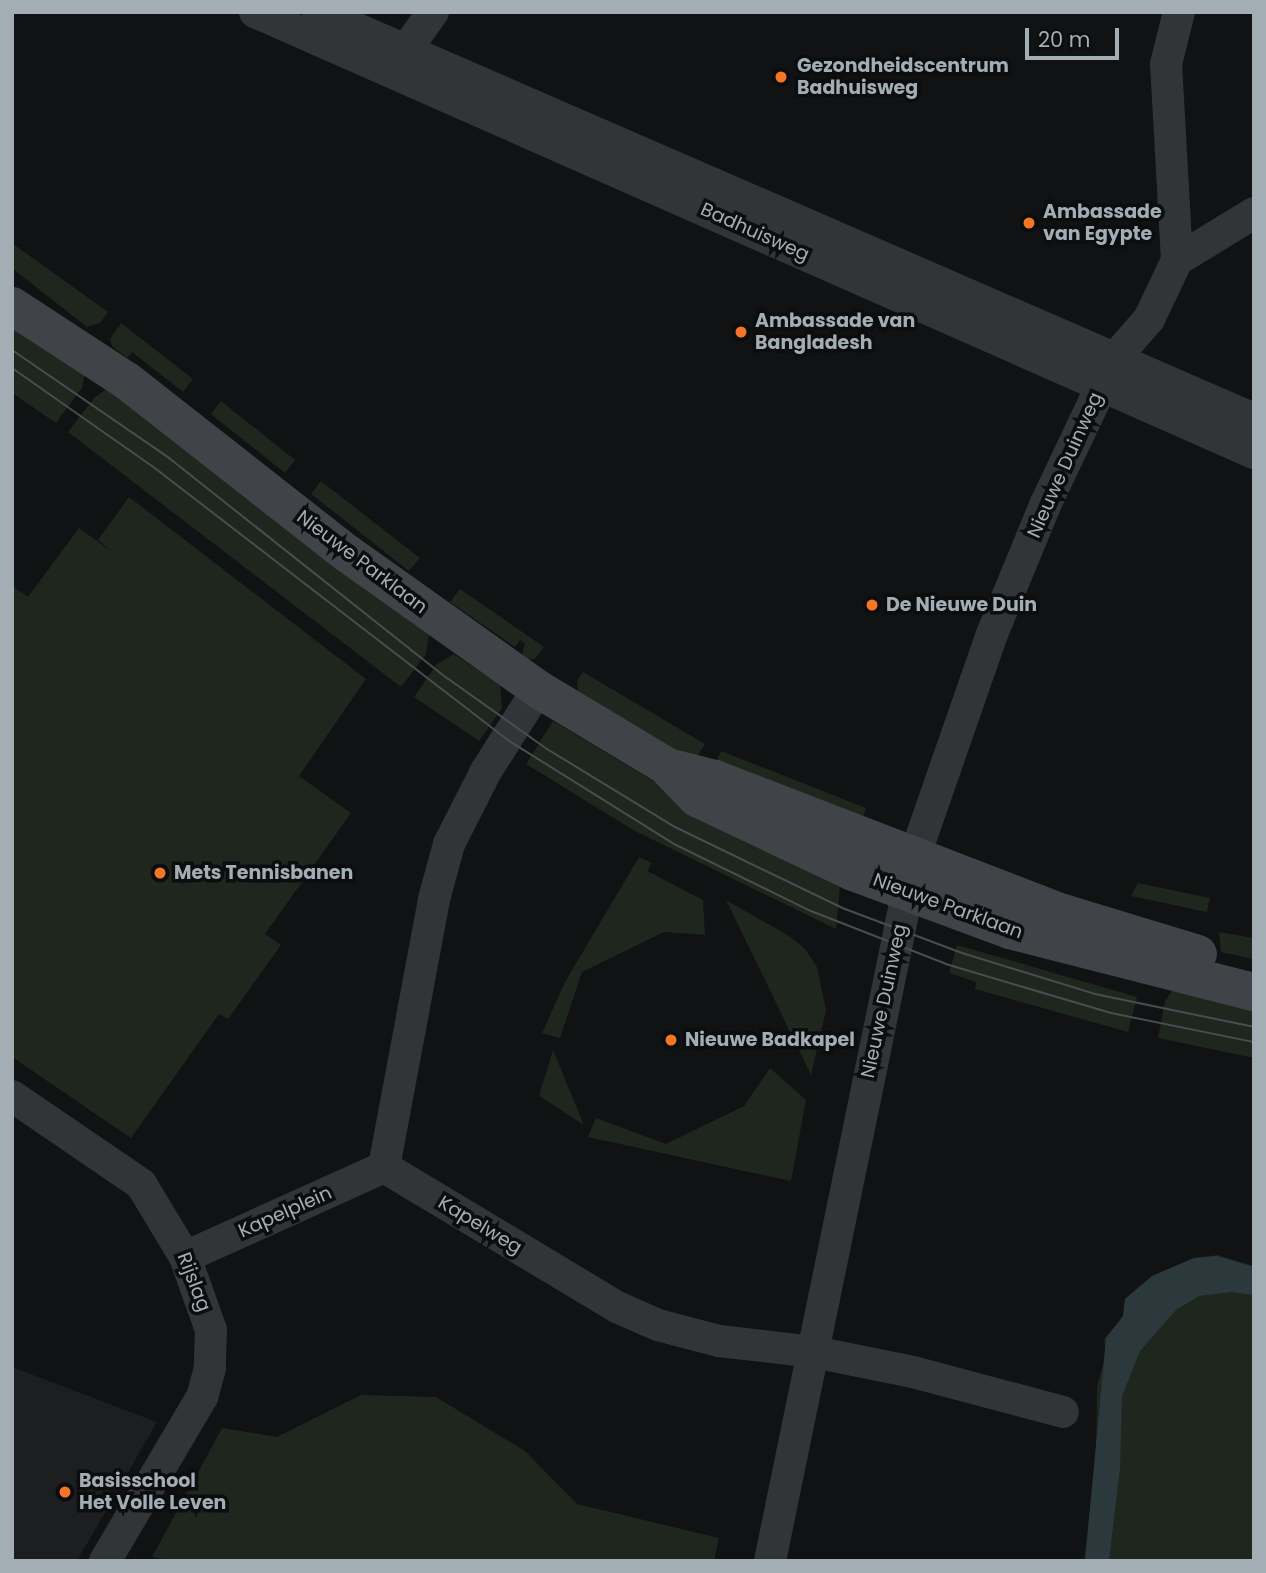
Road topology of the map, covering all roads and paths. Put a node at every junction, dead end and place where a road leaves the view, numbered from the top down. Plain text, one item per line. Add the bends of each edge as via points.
1 (255, 12) edge
2 (318, 12) edge
3 (433, 12) edge
4 (1179, 12) edge
5 (397, 62) junction
6 (1254, 213) edge
7 (1177, 260) junction
8 (12, 280) edge
9 (12, 306) edge
10 (70, 341) junction
11 (1108, 371) junction
12 (1254, 419) edge
13 (1254, 453) edge
14 (538, 689) junction
15 (666, 766) junction
16 (915, 855) junction
17 (907, 892) junction
18 (1254, 966) edge
19 (1254, 992) edge
20 (12, 1096) edge
21 (384, 1167) junction
22 (185, 1257) junction
23 (814, 1352) junction
24 (1063, 1412) dead end
25 (105, 1561) edge
26 (770, 1561) edge

1 - 5 street, Badhuisweg
2 - 5 street, Badhuisweg
3 - 5 street
4 - 7 street via 1166,64
5 - 11 street, Badhuisweg
6 - 7 street
7 - 11 street, Nieuwe Duinweg via 1149,319
8 - 10 main road, Nieuwe Parklaan via 32,295
9 - 10 main road, Nieuwe Parklaan
10 - 14 main road, Nieuwe Parklaan via 348,554
11 - 12 street, Badhuisweg
11 - 13 street, Badhuisweg
11 - 16 street, Nieuwe Duinweg via 992,634
14 - 15 main road, Nieuwe Parklaan
14 - 21 street via 486,771 449,844
15 - 16 main road, Nieuwe Parklaan via 715,779
15 - 17 main road, Nieuwe Parklaan via 697,798 735,818
16 - 17 street, Nieuwe Duinweg
16 - 18 main road, Nieuwe Parklaan via 1063,913 1178,949
17 - 19 main road, Nieuwe Parklaan via 1084,951
17 - 23 street, Nieuwe Duinweg
20 - 22 street, Rijslag via 141,1184
21 - 22 street, Kapelplein
21 - 23 street, Kapelweg via 617,1307 658,1325 719,1341
22 - 25 street, Rijslag via 205,1304 211,1330 211,1368 202,1397
23 - 24 street, Kapelweg
23 - 26 street, Nieuwe Duinweg

